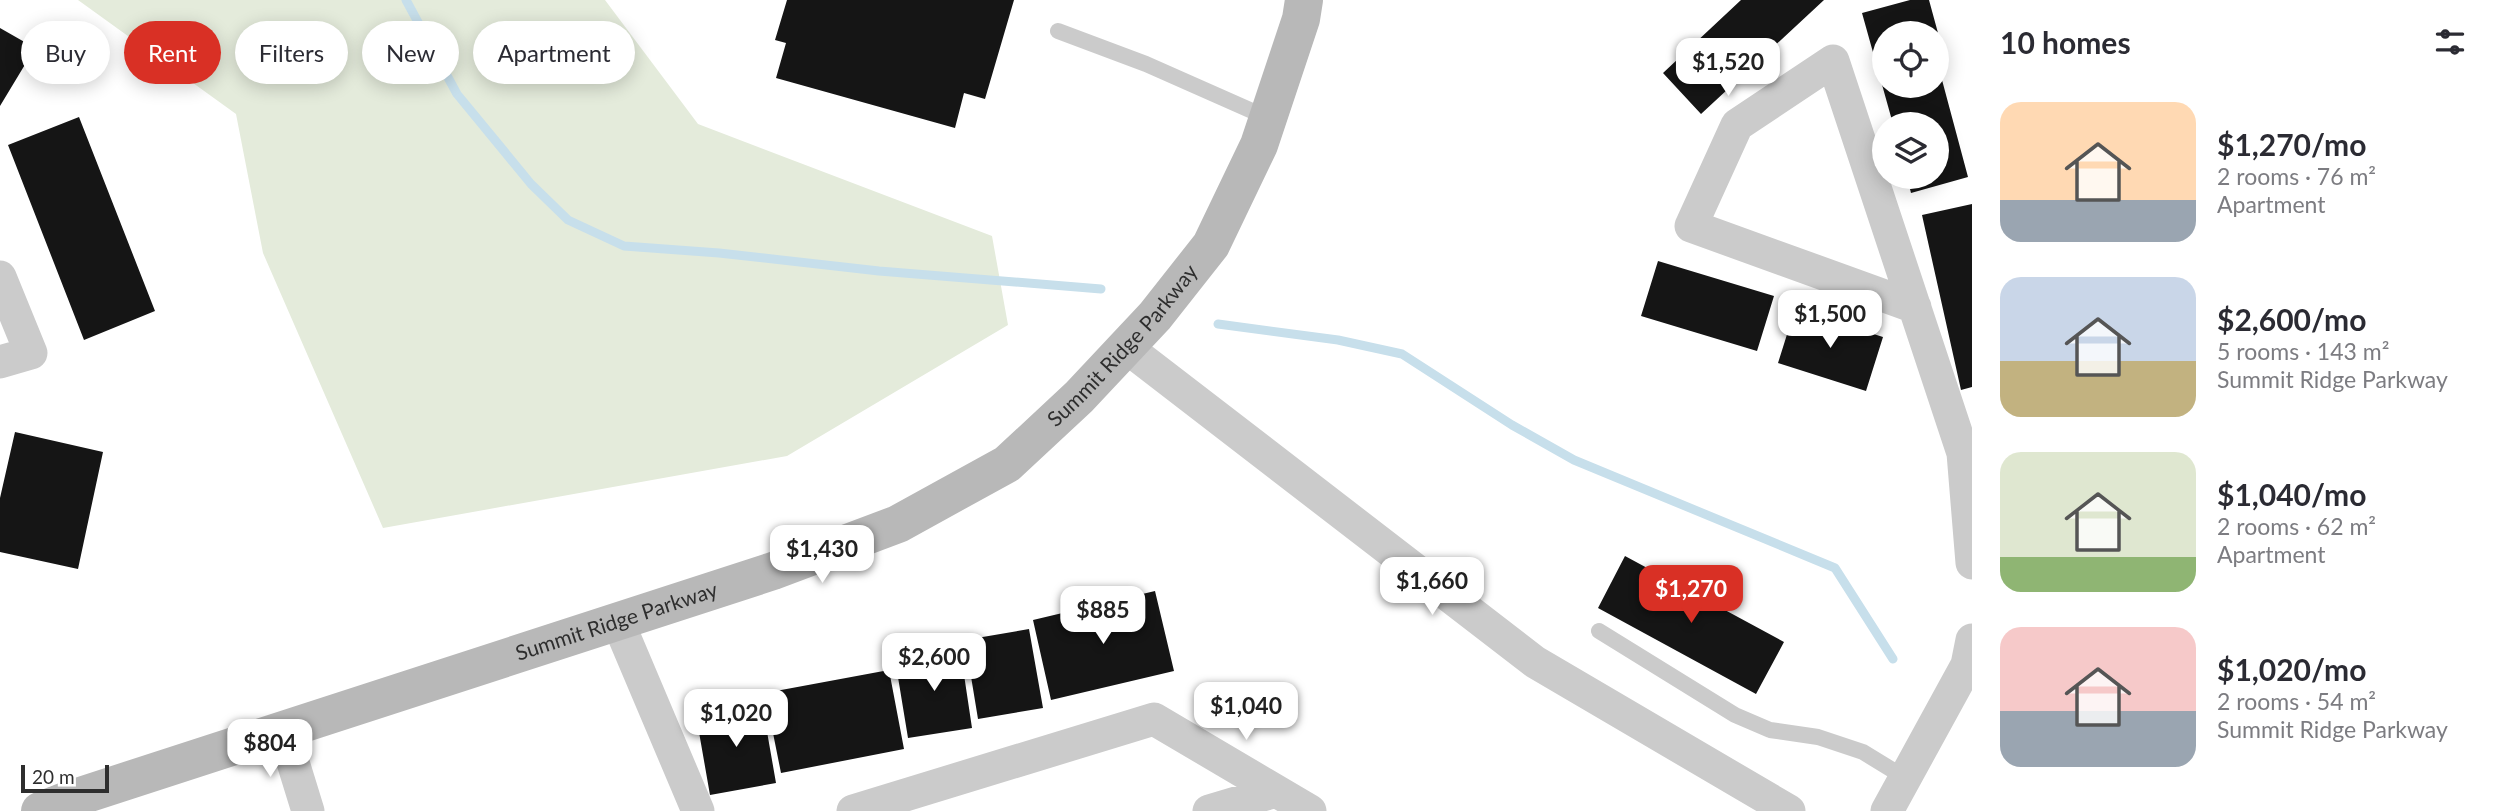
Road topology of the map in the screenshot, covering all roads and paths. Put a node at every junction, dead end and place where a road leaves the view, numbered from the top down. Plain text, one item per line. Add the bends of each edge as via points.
1 (1304, 0) edge
2 (1058, 31) dead end
3 (1268, 118) junction
4 (0, 277) edge
5 (1914, 307) junction
6 (1126, 347) junction
7 (0, 362) edge
8 (1972, 564) edge
9 (618, 622) junction
10 (1598, 631) dead end
11 (1972, 640) edge
12 (283, 730) junction
13 (1907, 779) junction
14 (1276, 791) junction
15 (40, 811) edge
16 (308, 811) edge
17 (698, 811) edge
18 (853, 811) edge
19 (1209, 811) edge
20 (1310, 811) edge
21 (1789, 811) edge
22 (1887, 811) edge

1 - 3 street, Summit Ridge Parkway
2 - 3 lane
3 - 6 street, Summit Ridge Parkway via 1211,245
4 - 7 street via 30,353
5 - 5 street via 1897,256 1833,61 1737,125 1691,226
5 - 8 street via 1963,453
6 - 9 street, Summit Ridge Parkway via 1007,464 898,524
6 - 21 street via 1535,662
9 - 12 street, Summit Ridge Parkway
9 - 17 street
10 - 13 lane via 1735,715 1770,730 1818,737 1863,752
11 - 13 street via 1967,665
12 - 15 street, Summit Ridge Parkway
12 - 16 street
13 - 22 street
14 - 18 street via 1154,719
14 - 19 street
14 - 20 street

